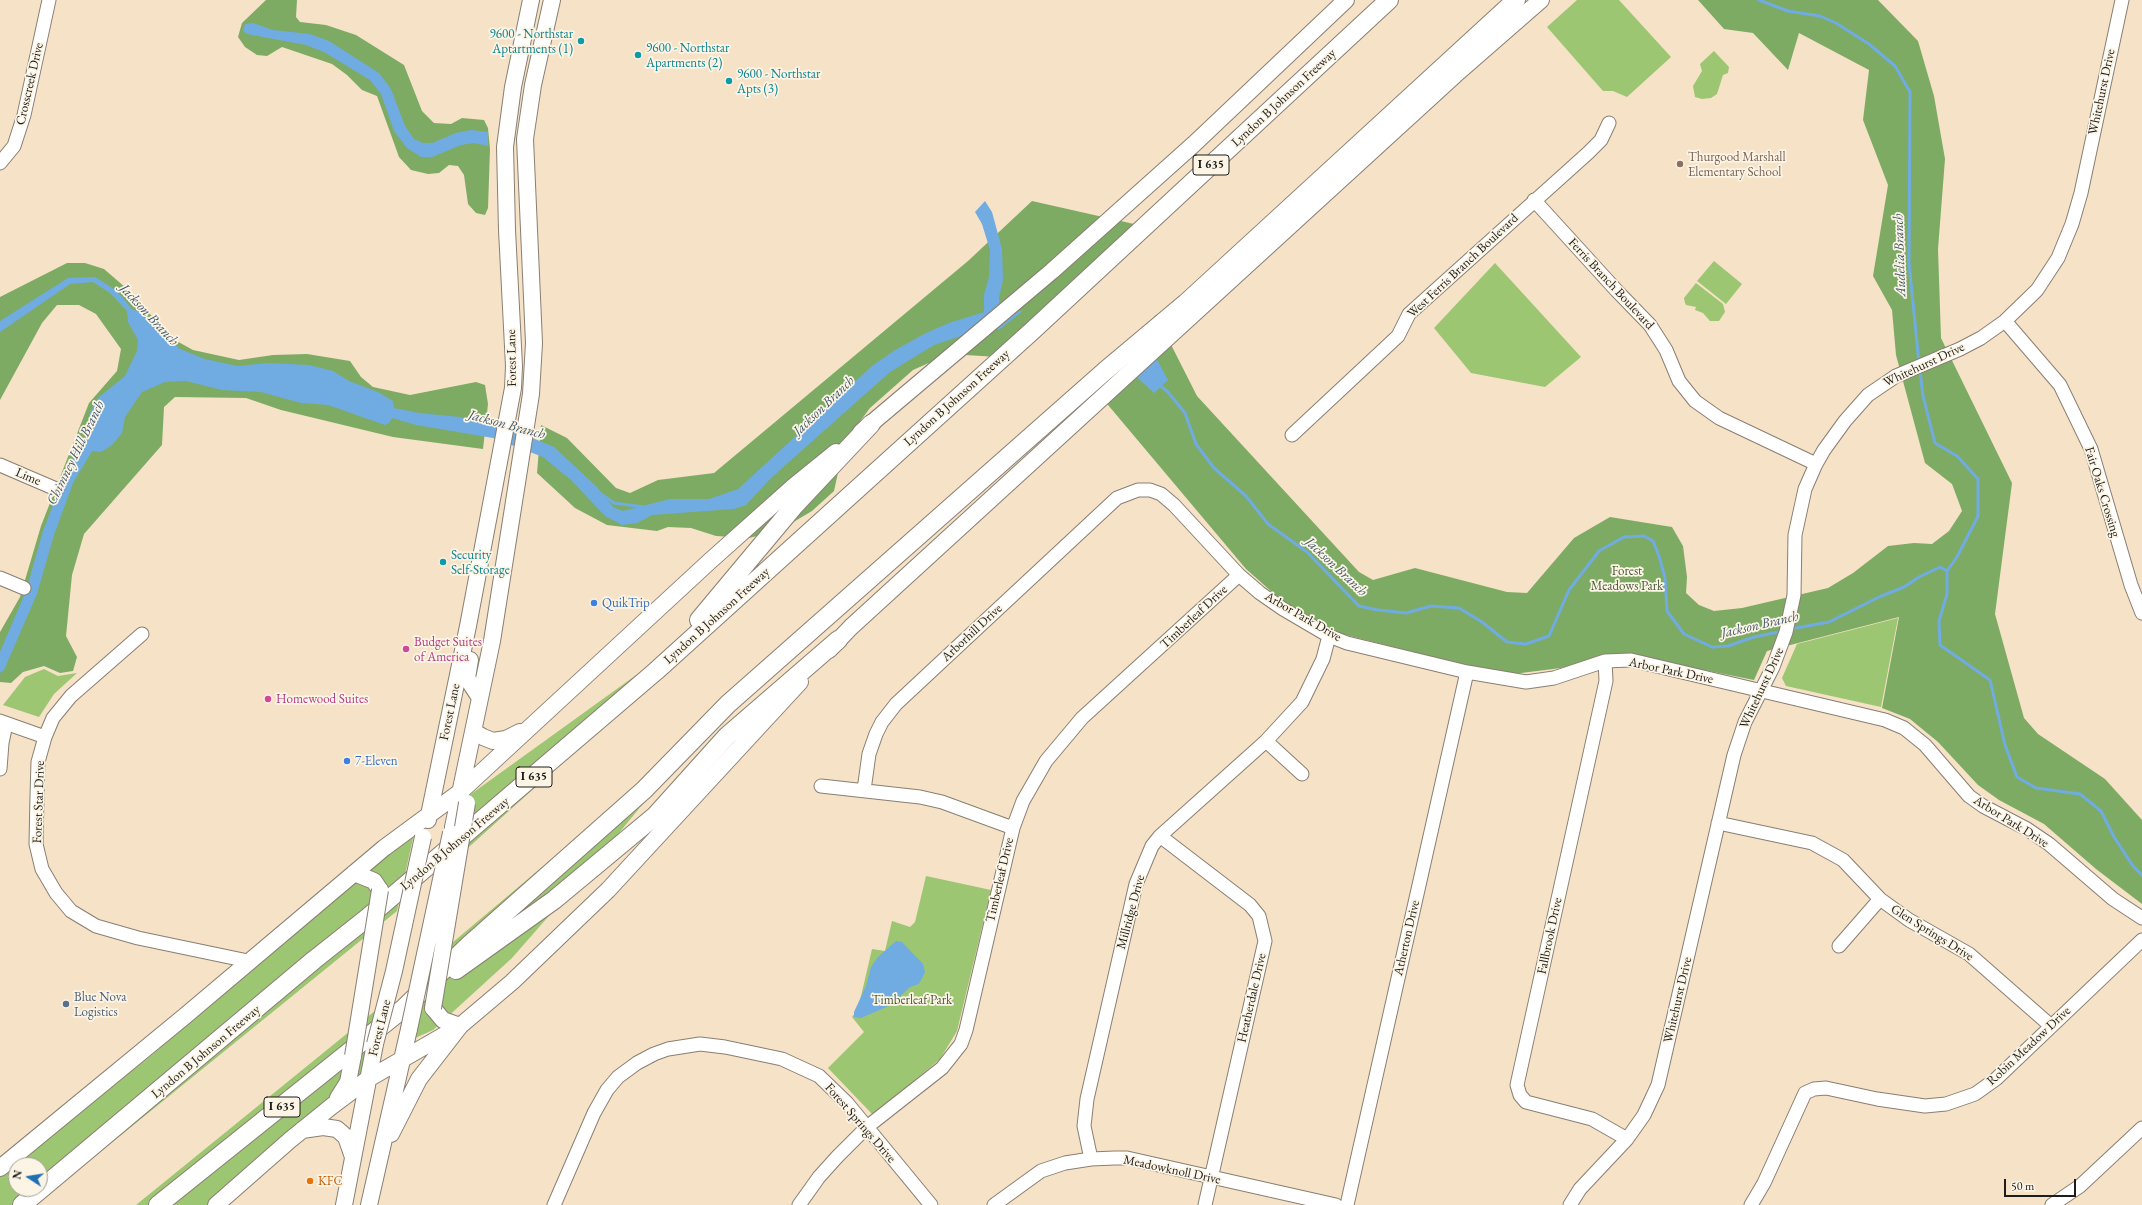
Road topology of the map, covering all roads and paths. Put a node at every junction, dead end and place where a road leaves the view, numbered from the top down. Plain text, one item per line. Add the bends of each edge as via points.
1 (49, 0) edge
2 (531, 0) edge
3 (552, 0) edge
4 (1346, 0) edge
5 (1390, 0) edge
6 (1516, 0) edge
7 (1541, 0) edge
8 (2122, 0) edge
9 (1609, 123) dead end
10 (0, 163) edge
11 (1534, 200) junction
12 (528, 229) junction
13 (507, 230) junction
14 (2005, 321) junction
15 (871, 424) junction
16 (1292, 435) dead end
17 (1816, 464) junction
18 (0, 465) edge
19 (56, 489) dead end
20 (1117, 498) joint
21 (1239, 575) junction
22 (0, 578) edge
23 (24, 588) dead end
24 (2142, 613) edge
25 (468, 626) junction
26 (142, 634) dead end
27 (1329, 636) junction
28 (838, 640) junction
29 (1605, 661) junction
30 (656, 671) junction
31 (1467, 672) junction
32 (1761, 691) junction
33 (480, 698) junction
34 (3, 722) edge
35 (534, 725) junction
36 (473, 730) junction
37 (45, 737) junction
38 (1266, 741) junction
39 (0, 769) edge
40 (1302, 774) dead end
41 (821, 786) dead end
42 (864, 790) junction
43 (463, 797) junction
44 (429, 815) junction
45 (1718, 823) junction
46 (1013, 828) junction
47 (1160, 836) junction
48 (354, 873) junction
49 (1880, 899) junction
50 (2142, 918) edge
51 (2142, 940) edge
52 (1839, 946) dead end
53 (248, 961) junction
54 (404, 1008) junction
55 (460, 1026) junction
56 (2051, 1026) junction
57 (401, 1061) junction
58 (368, 1079) junction
59 (332, 1106) junction
60 (867, 1128) junction
61 (2142, 1128) edge
62 (302, 1130) junction
63 (1626, 1139) junction
64 (383, 1150) junction
65 (1091, 1159) junction
66 (353, 1162) junction
67 (0, 1168) edge
68 (1211, 1178) junction
69 (22, 1205) edge
70 (158, 1205) edge
71 (216, 1205) edge
72 (344, 1205) edge
73 (369, 1205) edge
74 (554, 1205) edge
75 (799, 1205) edge
76 (931, 1205) edge
77 (994, 1205) edge
78 (1205, 1205) edge
79 (1336, 1205) edge
80 (1347, 1205) edge
81 (1570, 1205) edge
82 (1751, 1205) edge
83 (2052, 1205) edge

1 - 10 street, Crosscreek Drive via 24,115 14,146
2 - 13 main road, Forest Lane via 508,115 505,154
3 - 12 main road, Forest Lane via 525,139
4 - 15 main road via 1194,144 1052,271
5 - 30 highway, Lyndon B Johnson Freeway / I 635 via 1032,331
6 - 54 highway, I 635 via 1186,303 1105,371 728,704 644,790 469,945
7 - 28 main road via 1455,75
8 - 14 street, Whitehurst Drive via 2083,186 2072,224 2058,258 2037,290
9 - 11 street, West Ferris Branch Boulevard via 1601,140
11 - 16 street, West Ferris Branch Boulevard via 1409,314 1398,336
11 - 17 street, Ferris Branch Boulevard via 1650,325 1666,350 1679,381 1695,401 1719,418
12 - 13 main road
12 - 33 main road, Forest Lane via 534,343 531,394 492,641
13 - 25 main road, Forest Lane via 514,366 512,393
14 - 17 street, Whitehurst Drive via 1981,338 1896,376 1868,395 1845,421
14 - 24 street, Fair Oaks Crossing via 2060,385 2091,449 2128,578
15 - 30 highway via 795,505
15 - 35 main road via 743,531
17 - 32 street, Whitehurst Drive via 1805,489 1795,535 1794,595 1786,632
18 - 19 street, Lime
20 - 21 street, Arbor Park Drive via 1138,490 1150,490 1161,494
20 - 42 street, Arborhill Drive via 896,704 876,734 869,754
21 - 27 street, Arbor Park Drive via 1282,609
21 - 46 street, Timberleaf Drive via 1067,734 1034,780
22 - 23 street
25 - 33 main road via 474,632 467,678
25 - 44 main road, Forest Lane
26 - 37 street, Forest Star Drive via 70,696 53,718
27 - 31 street, Arbor Park Drive via 1368,649
27 - 38 street, Millridge Drive via 1323,659 1302,702
28 - 54 highway via 728,736 655,816 554,900
28 - 55 main road via 608,890 512,982
29 - 31 street, Arbor Park Drive via 1554,678 1526,682
29 - 32 street, Arbor Park Drive via 1631,660
29 - 63 street, Fallbrook Drive via 1606,681 1517,1085 1520,1095 1526,1102 1592,1119
30 - 69 highway, Lyndon B Johnson Freeway / I 635 via 367,918
31 - 80 street, Atherton Drive
32 - 45 street, Whitehurst Drive via 1745,722 1734,755
32 - 50 street, Arbor Park Drive via 1857,712 1904,728 1925,744 1969,796 2049,844 2113,899
33 - 36 main road, Forest Lane
34 - 37 street
34 - 39 street
35 - 36 main road via 506,739 493,741
35 - 43 main road via 492,763
36 - 43 main road, Forest Lane
37 - 53 street, Forest Star Drive via 38,762 36,844 42,869 70,911 96,926 142,939
38 - 40 street
38 - 47 street, Millridge Drive
41 - 42 street
42 - 46 street via 942,802
43 - 44 main road
43 - 55 main road, bridge via 433,1008 443,1020
43 - 57 main road, Forest Lane, bridge via 453,827
44 - 48 main road
44 - 58 main road, Forest Lane, bridge
45 - 49 street, Glen Springs Drive via 1812,843 1843,860
45 - 63 street, Whitehurst Drive via 1658,1085 1644,1115
46 - 60 street, Timberleaf Drive via 961,1044 942,1068
47 - 65 street, Millridge Drive via 1152,846 1136,884 1087,1099 1084,1126
47 - 68 street, Heatherdale Drive via 1250,906 1259,916 1265,941
48 - 53 main road
48 - 59 main road, bridge via 374,881 380,890 348,1082
49 - 52 street
49 - 56 street, Glen Springs Drive via 1909,920 1969,954
51 - 56 street, Robin Meadow Drive
53 - 67 main road
54 - 70 highway, I 635
55 - 57 main road
55 - 64 main road via 419,1079
56 - 82 street, Robin Meadow Drive via 1996,1079 1975,1094 1946,1104 1925,1106 1901,1103 1826,1088 1814,1089 1805,1094 1764,1183
57 - 58 main road
57 - 64 main road, Forest Lane
58 - 59 main road
58 - 66 main road, Forest Lane
59 - 62 main road
60 - 74 street, Forest Springs Drive via 847,1103 819,1076 802,1066 725,1046 700,1044 668,1049 637,1062 607,1090 594,1113
60 - 75 street, Timberleaf Drive via 819,1177
60 - 76 street, Forest Springs Drive
61 - 83 street via 2080,1186
62 - 66 main road via 323,1127 337,1129 346,1137 352,1150
62 - 71 main road
63 - 81 street, Whitehurst Drive via 1580,1189
64 - 73 main road, Forest Lane
65 - 68 street, Meadowknoll Drive via 1127,1158
65 - 77 street, Meadowknoll Drive via 1065,1163 1041,1172
66 - 72 main road, Forest Lane
68 - 78 street, Heatherdale Drive
68 - 79 street, Meadowknoll Drive

